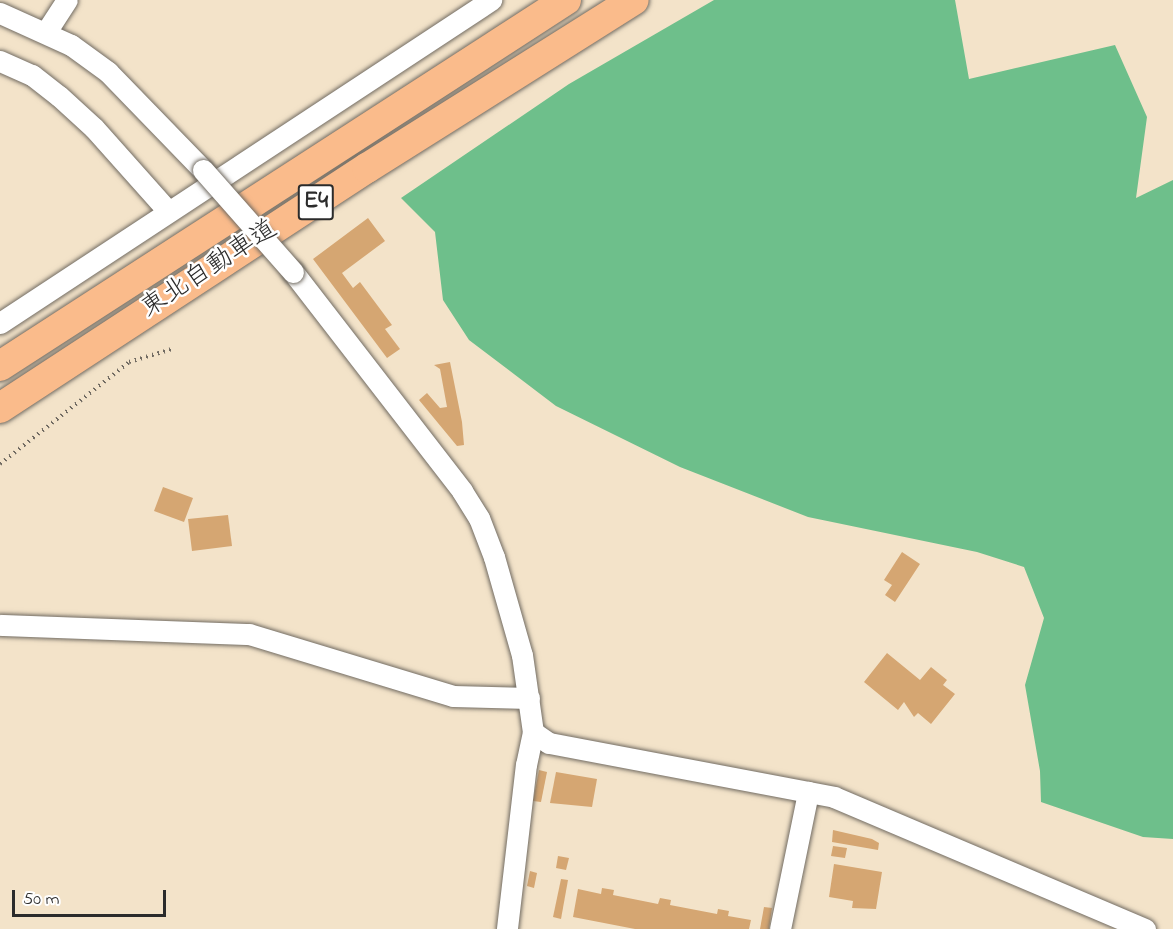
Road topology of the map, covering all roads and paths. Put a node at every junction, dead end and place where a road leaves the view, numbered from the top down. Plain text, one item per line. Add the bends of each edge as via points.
1 (67, 0) edge
2 (491, 0) edge
3 (566, 0) edge
4 (634, 0) edge
5 (0, 13) edge
6 (46, 32) junction
7 (0, 61) edge
8 (168, 211) junction
9 (0, 323) edge
10 (172, 349) dead end
11 (0, 366) edge
12 (0, 408) edge
13 (0, 464) edge
14 (0, 625) edge
15 (529, 698) junction
16 (533, 732) junction
17 (808, 792) junction
18 (507, 929) edge
19 (780, 929) edge
20 (1145, 929) edge

1 - 6 street
2 - 8 street
3 - 11 highway, 東北自動車道 / E4
4 - 12 highway, 東北自動車道 / E4 via 367,168
5 - 6 street
6 - 15 street, bridge via 108,72 203,170 293,272 479,518 522,655
7 - 8 street via 32,75 59,96 94,128
8 - 9 street
10 - 13 path via 129,362
14 - 15 street via 249,634 453,696
15 - 16 street
16 - 17 street via 549,743
16 - 18 street
17 - 19 street
17 - 20 street via 849,803

